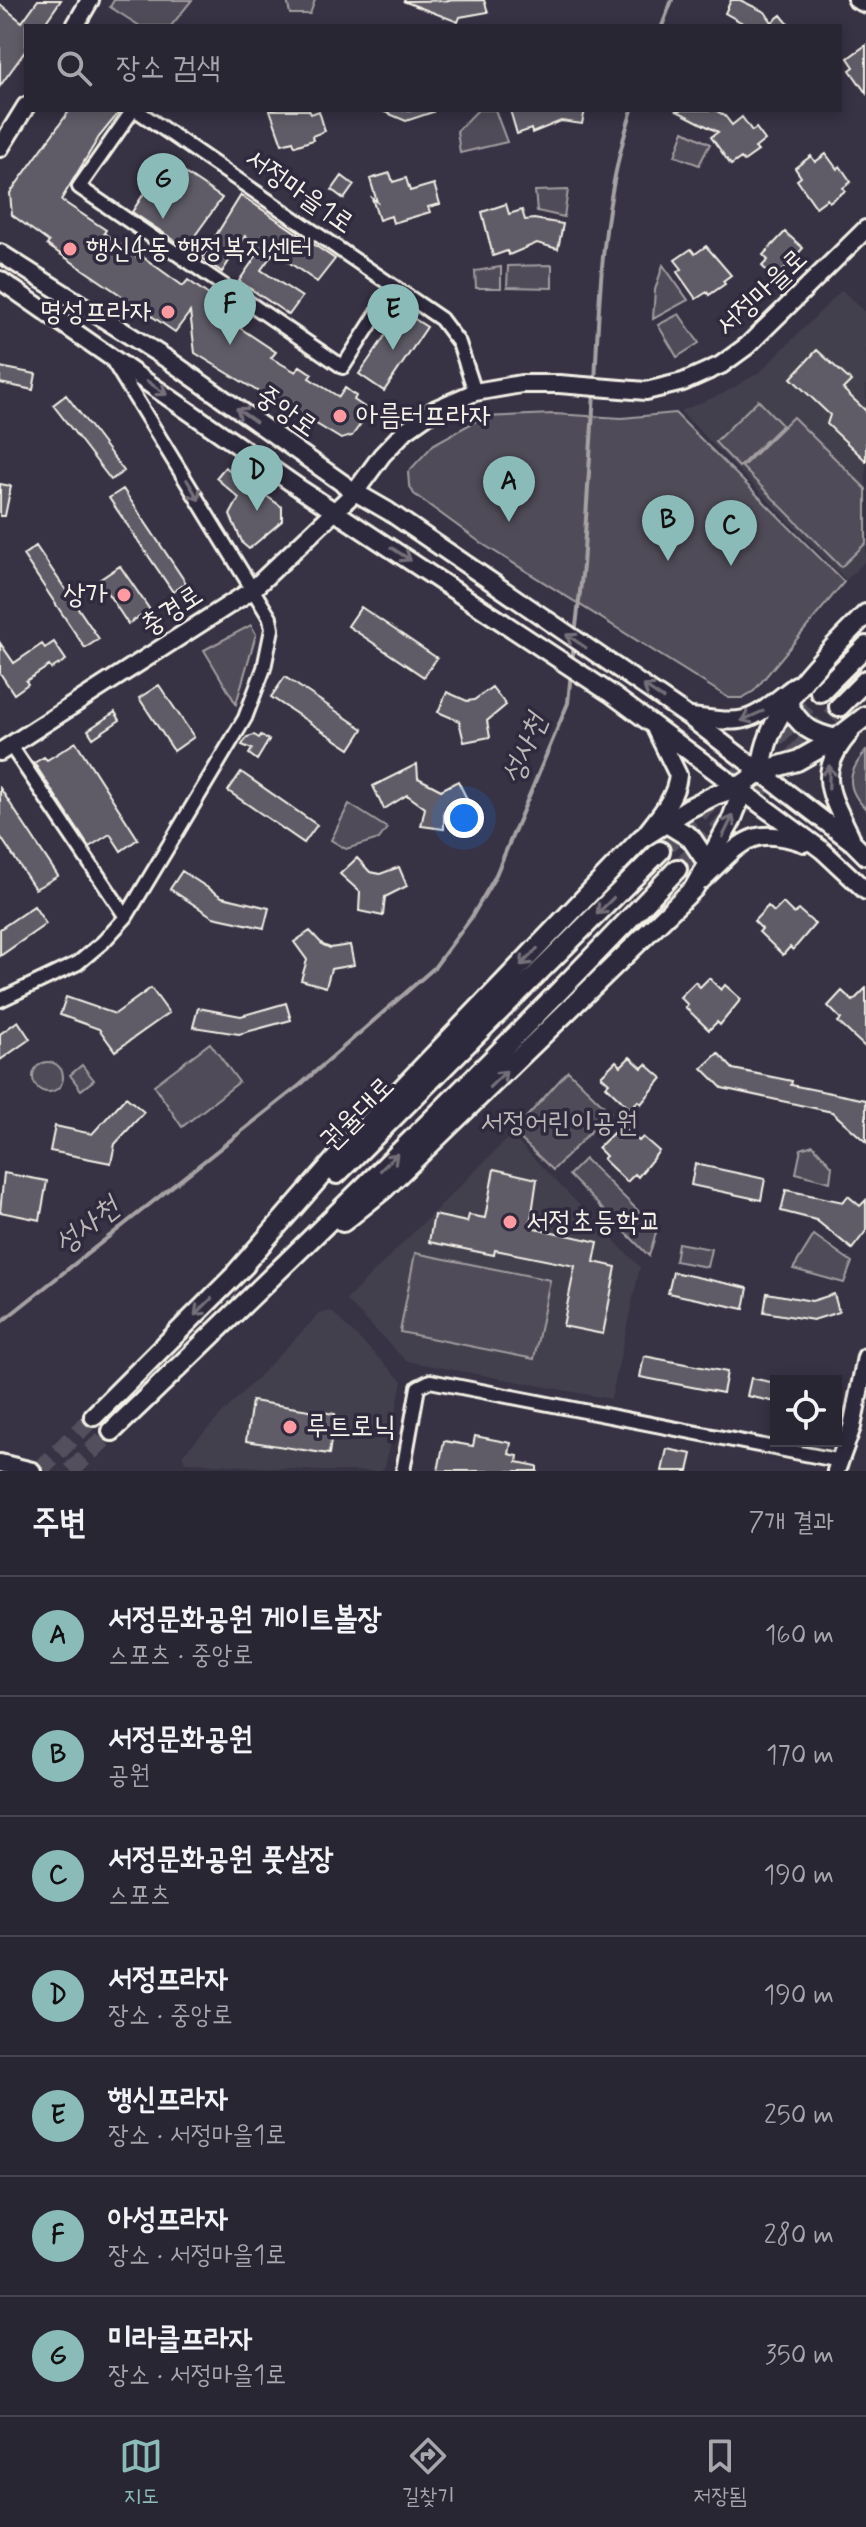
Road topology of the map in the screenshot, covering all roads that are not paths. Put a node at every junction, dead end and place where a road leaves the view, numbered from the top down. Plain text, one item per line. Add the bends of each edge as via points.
1 (90, 0) edge
2 (857, 0) edge
3 (866, 4) edge
4 (76, 24) edge
5 (24, 109) edge
6 (133, 112) edge
7 (137, 112) edge
8 (0, 148) edge
9 (866, 229) edge
10 (0, 253) edge
11 (0, 280) edge
12 (394, 287) junction
13 (107, 353) junction
14 (475, 392) junction
15 (355, 492) junction
16 (336, 511) junction
17 (252, 590) junction
18 (866, 614) edge
19 (866, 646) edge
20 (803, 678) junction
21 (866, 680) edge
22 (820, 692) tunnel mouth
23 (788, 704) junction
24 (839, 707) tunnel mouth
25 (689, 717) junction
26 (865, 717) edge
27 (654, 725) junction
28 (836, 739) junction
29 (5, 749) edge
30 (762, 771) junction
31 (739, 787) junction
32 (665, 822) junction
33 (642, 838) junction
34 (853, 843) junction
35 (822, 850) junction
36 (660, 851) tunnel mouth
37 (866, 856) edge
38 (707, 862) junction
39 (677, 869) tunnel mouth
40 (694, 888) junction
41 (866, 891) edge
42 (126, 917) junction
43 (0, 1000) edge
44 (236, 1273) junction
45 (251, 1297) junction
46 (866, 1357) edge
47 (94, 1416) tunnel mouth
48 (112, 1431) tunnel mouth
49 (0, 1463) edge
50 (839, 1466) edge
51 (32, 1471) edge
52 (403, 1471) edge

1 - 4 main road
2 - 3 main road
5 - 8 main road
6 - 12 street, 서정마을1로 via 79,187 331,359 343,367
7 - 12 street, 서정마을1로
9 - 14 main road, 서정마을로 via 747,346 683,382 646,391 521,384
15 -> 10 main road, 중앙로 via 170,361
11 - 13 main road, 중앙로
12 - 14 street, 서정마을1로 via 451,330
13 -> 16 main road, 중앙로
13 -> 17 street
14 - 15 main road via 406,430
15 - 16 main road, 충경로
25 -> 15 main road, 중앙로
16 - 17 main road, 충경로
16 -> 27 main road, 중앙로
17 - 29 main road, 충경로
17 - 42 street via 272,629 252,702
18 - 20 highway
19 - 22 highway
20 - 23 highway
20 -> 25 main road via 750,719
21 - 24 highway
23 - 28 highway via 807,730
23 - 30 highway via 764,750
25 - 30 main road
26 - 28 highway
34 -> 26 main road via 827,781 832,757
27 - 31 main road
27 - 33 main road via 677,782
28 - 30 highway via 797,761
29 - 42 street
30 - 31 highway
30 - 34 main road
31 - 32 highway
31 - 35 main road
38 -> 31 highway via 731,821
32 - 33 highway
32 - 38 highway via 691,838
33 -> 44 highway via 347,1146
34 - 37 main road
35 - 40 main road via 786,837 758,835 743,842
35 - 41 main road
36 -> 44 highway, 권율대로
38 - 40 highway
45 -> 39 highway, 권율대로
45 -> 40 highway via 384,1189
42 - 43 street via 78,963
44 -> 47 highway, 권율대로
45 - 48 highway, 권율대로
46 - 50 main road
49 - 51 main road
50 - 52 street via 430,1381 418,1387

